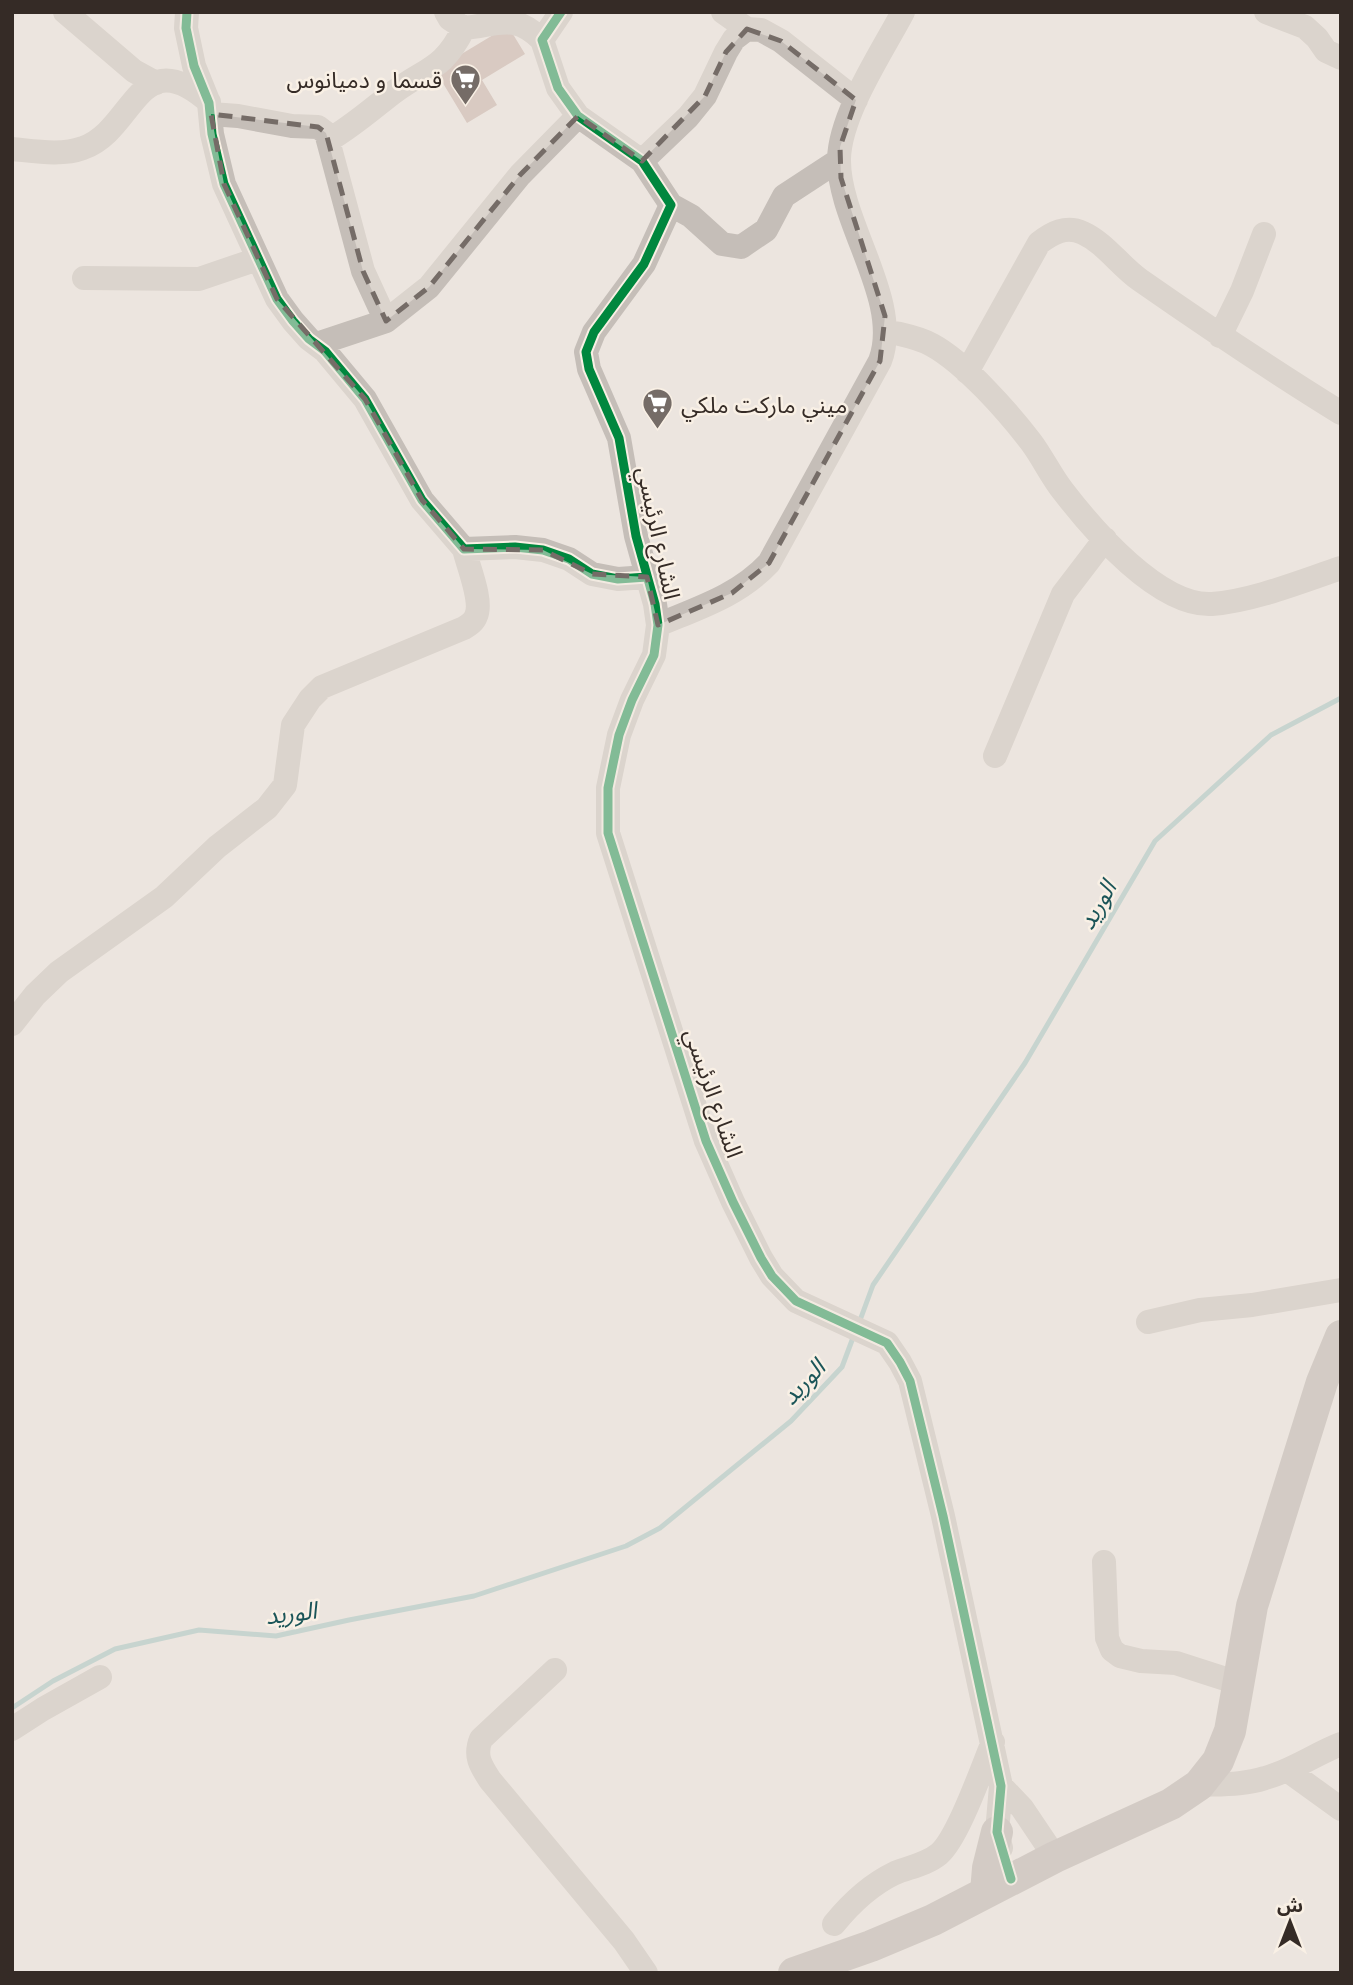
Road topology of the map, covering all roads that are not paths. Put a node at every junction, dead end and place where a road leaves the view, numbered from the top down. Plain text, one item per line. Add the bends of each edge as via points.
1 (65, 12) edge
2 (187, 12) edge
3 (561, 12) edge
4 (723, 12) edge
5 (903, 12) edge
6 (1266, 12) edge
7 (455, 20) edge
8 (747, 29) junction
9 (542, 40) junction
10 (1341, 58) edge
11 (156, 83) junction
12 (856, 100) junction
13 (210, 109) junction
14 (578, 116) junction
15 (329, 140) junction
16 (12, 149) edge
17 (839, 160) junction
18 (642, 161) junction
19 (671, 205) junction
20 (1264, 234) dead end
21 (258, 259) junction
22 (84, 278) dead end
23 (386, 321) junction
24 (887, 331) junction
25 (1220, 336) junction
26 (317, 344) junction
27 (967, 372) junction
28 (1341, 413) edge
29 (1105, 539) junction
30 (464, 549) junction
31 (1341, 568) edge
32 (647, 577) junction
33 (658, 625) junction
34 (995, 756) dead end
35 (12, 1024) edge
36 (1341, 1290) edge
37 (1148, 1322) dead end
38 (1341, 1336) edge
39 (1104, 1562) dead end
40 (555, 1671) dead end
41 (100, 1677) dead end
42 (1238, 1683) junction
43 (12, 1729) edge
44 (993, 1742) junction
45 (1341, 1744) edge
46 (1287, 1770) junction
47 (1199, 1785) junction
48 (1001, 1786) junction
49 (1341, 1809) edge
50 (997, 1832) joint
51 (1055, 1857) junction
52 (999, 1886) junction
53 (834, 1924) dead end
54 (646, 1973) edge
55 (794, 1973) edge

1 - 11 street via 134,71
2 - 13 street via 194,66
3 - 9 street
4 - 8 street
5 - 12 street
6 - 10 street via 1305,27 1326,51
7 - 9 street via 514,23 530,27
7 - 15 street via 456,43 437,66
8 - 12 street via 761,30 781,41
8 - 18 street via 734,39 705,96
9 - 14 street via 558,88
11 - 13 street via 176,82 194,89
11 - 16 street via 136,96 99,140 82,149
12 - 17 street
13 - 15 street via 318,127
13 - 21 street via 224,184
14 - 18 street
14 - 23 street via 520,175 429,288
15 - 23 street via 363,271
17 - 19 street via 784,196 766,230 741,247 722,244
17 - 24 street
18 - 19 street
19 - 32 street, الشارع الرئيسي via 644,264 594,332 586,352 620,438
20 - 25 street
21 - 22 street via 199,279
21 - 26 street via 277,299
23 - 26 street
24 - 27 street via 932,345
24 - 33 street via 876,370 769,563 732,593
25 - 27 street via 1134,275 1096,240 1080,231 1064,230 1039,243
25 - 28 street
26 - 30 street via 365,399 422,500
27 - 29 street via 1031,442 1062,490
29 - 31 street via 1145,578 1186,601 1211,604 1248,597
29 - 34 street via 1063,594
30 - 32 street via 543,550 592,574 618,579
30 - 35 street via 477,598 473,622 322,687 293,725 285,785 267,808 164,897 59,972
32 - 33 street, الشارع الرئيسي
33 - 44 street, الشارع الرئيسي via 654,655 625,717 613,760 608,833 706,1141 747,1231 789,1296 887,1343 900,1362 916,1403 947,1529
36 - 37 street
38 - 42 main road via 1322,1382 1252,1606
39 - 42 street via 1107,1638 1112,1650 1132,1660 1175,1663
40 - 54 street via 481,1739 478,1760
41 - 43 street
42 - 47 main road via 1230,1731 1218,1761
44 - 48 street
44 - 53 street via 945,1848 928,1861 877,1884
45 - 46 street
46 - 47 street via 1245,1783
46 - 49 street
47 - 51 main road via 1171,1804
48 - 50 street
48 - 51 street
50 - 52 main road via 988,1868
51 - 52 main road
52 - 55 main road via 920,1925

